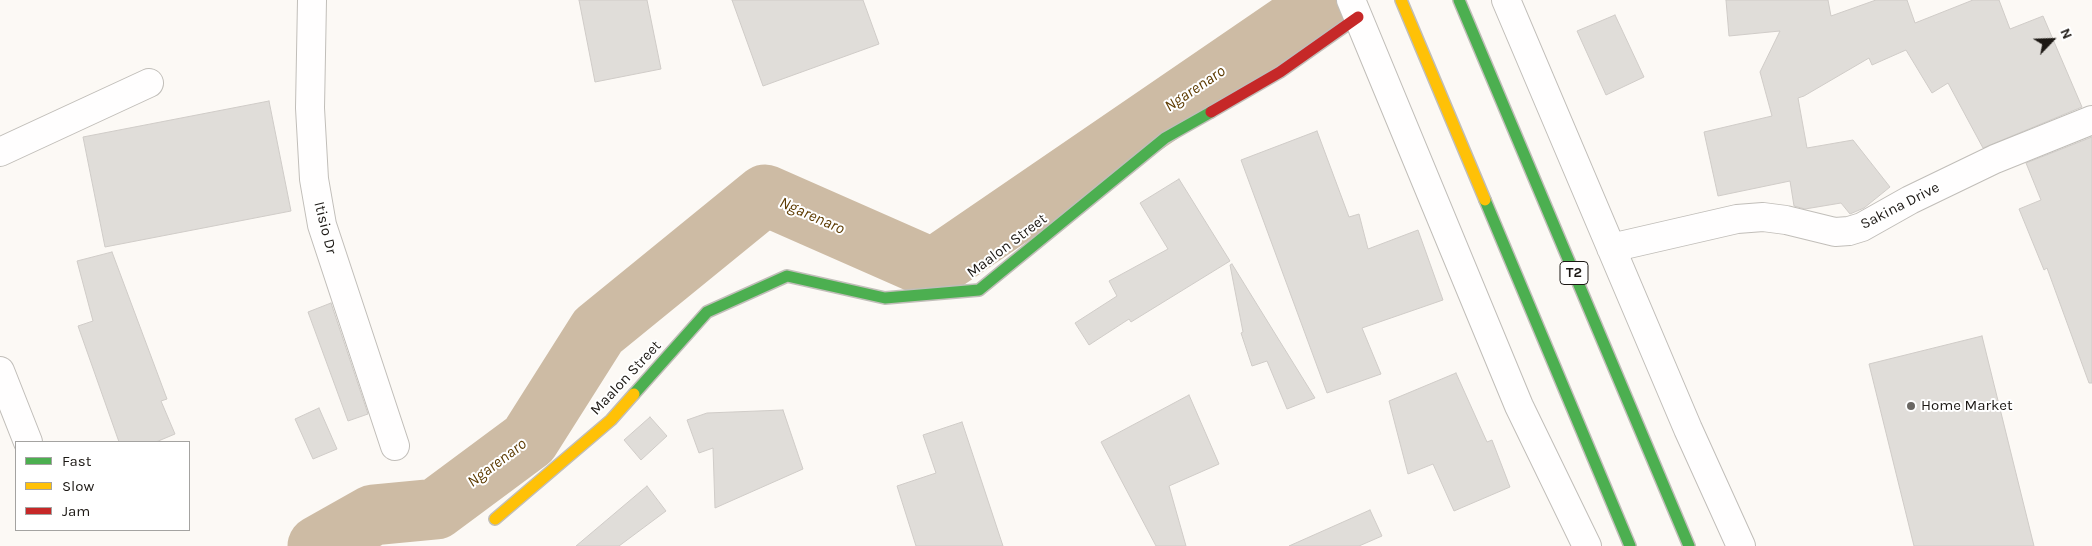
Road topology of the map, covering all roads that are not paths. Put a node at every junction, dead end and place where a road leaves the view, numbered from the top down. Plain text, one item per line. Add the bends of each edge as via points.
1 (312, 0) edge
2 (1460, 0) edge
3 (1506, 0) edge
4 (1403, 4) edge
5 (1354, 9) edge
6 (149, 83) dead end
7 (2092, 120) edge
8 (0, 152) edge
9 (1611, 248) junction
10 (0, 371) edge
11 (28, 441) edge
12 (394, 446) dead end
13 (495, 519) dead end
14 (1587, 546) edge
15 (1630, 546) edge
16 (1689, 546) edge
17 (1741, 546) edge

1 - 12 street, Itisio Dr via 310,108 314,178 322,226
2 - 16 main road, T2
3 - 9 street
4 - 15 main road
5 - 13 main road, Maalon Street via 1280,72 1165,138 979,290 885,298 787,276 707,312 611,420
5 - 14 street via 1519,406
6 - 8 street
7 - 9 street, Sakina Drive via 1995,159 1849,231 1835,232 1763,217 1737,219
9 - 17 street
10 - 11 street

